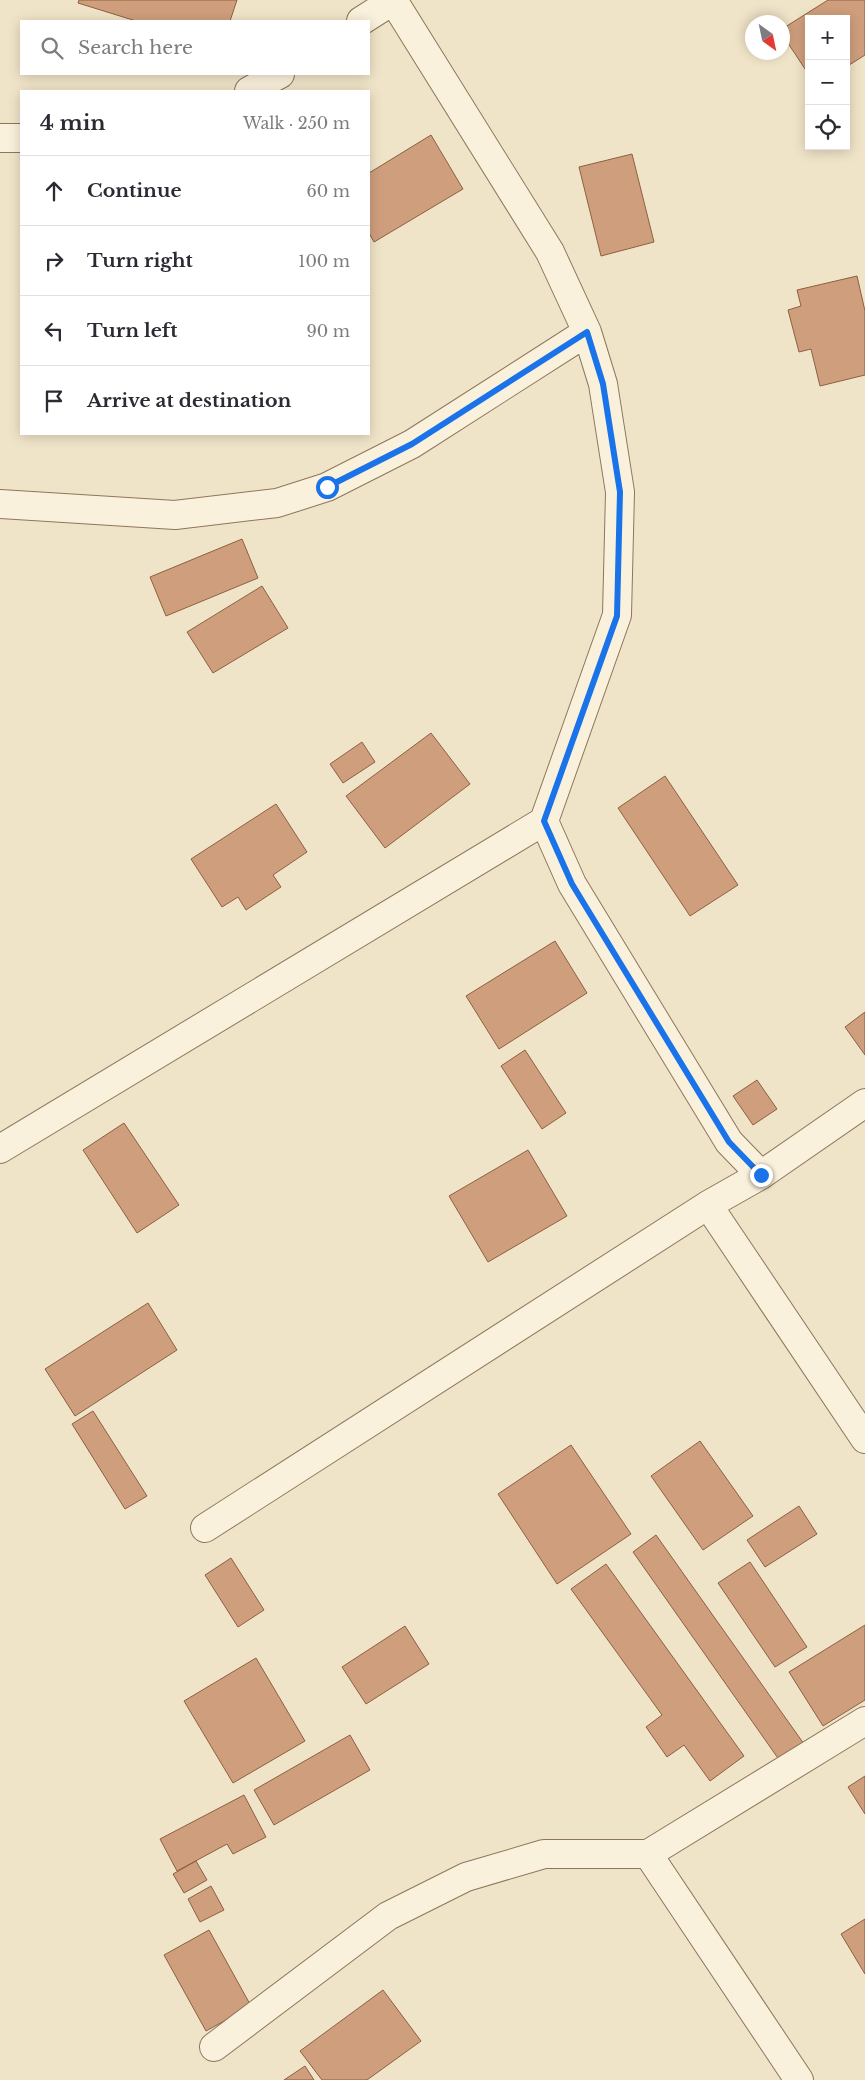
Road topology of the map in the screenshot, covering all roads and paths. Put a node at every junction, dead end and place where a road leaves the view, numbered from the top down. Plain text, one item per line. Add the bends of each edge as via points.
1 (394, 0) edge
2 (363, 20) edge
3 (278, 75) edge
4 (251, 90) edge
5 (0, 138) edge
6 (20, 138) edge
7 (587, 332) junction
8 (0, 504) edge
9 (544, 821) junction
10 (865, 1103) edge
11 (0, 1149) edge
12 (761, 1175) junction
13 (708, 1205) junction
14 (865, 1439) edge
15 (205, 1528) dead end
16 (865, 1721) edge
17 (648, 1854) junction
18 (214, 2047) dead end
19 (800, 2080) edge

1 - 2 street
1 - 7 street via 550,252
3 - 4 street
5 - 6 street
7 - 8 street via 412,444 327,487 277,503 175,515
7 - 9 street via 603,384 620,492 617,616
9 - 11 street
9 - 12 street via 572,884 724,1134
10 - 12 street
12 - 13 street
13 - 14 street
13 - 15 street
16 - 17 street
17 - 18 street via 544,1854 466,1877 388,1916
17 - 19 street

